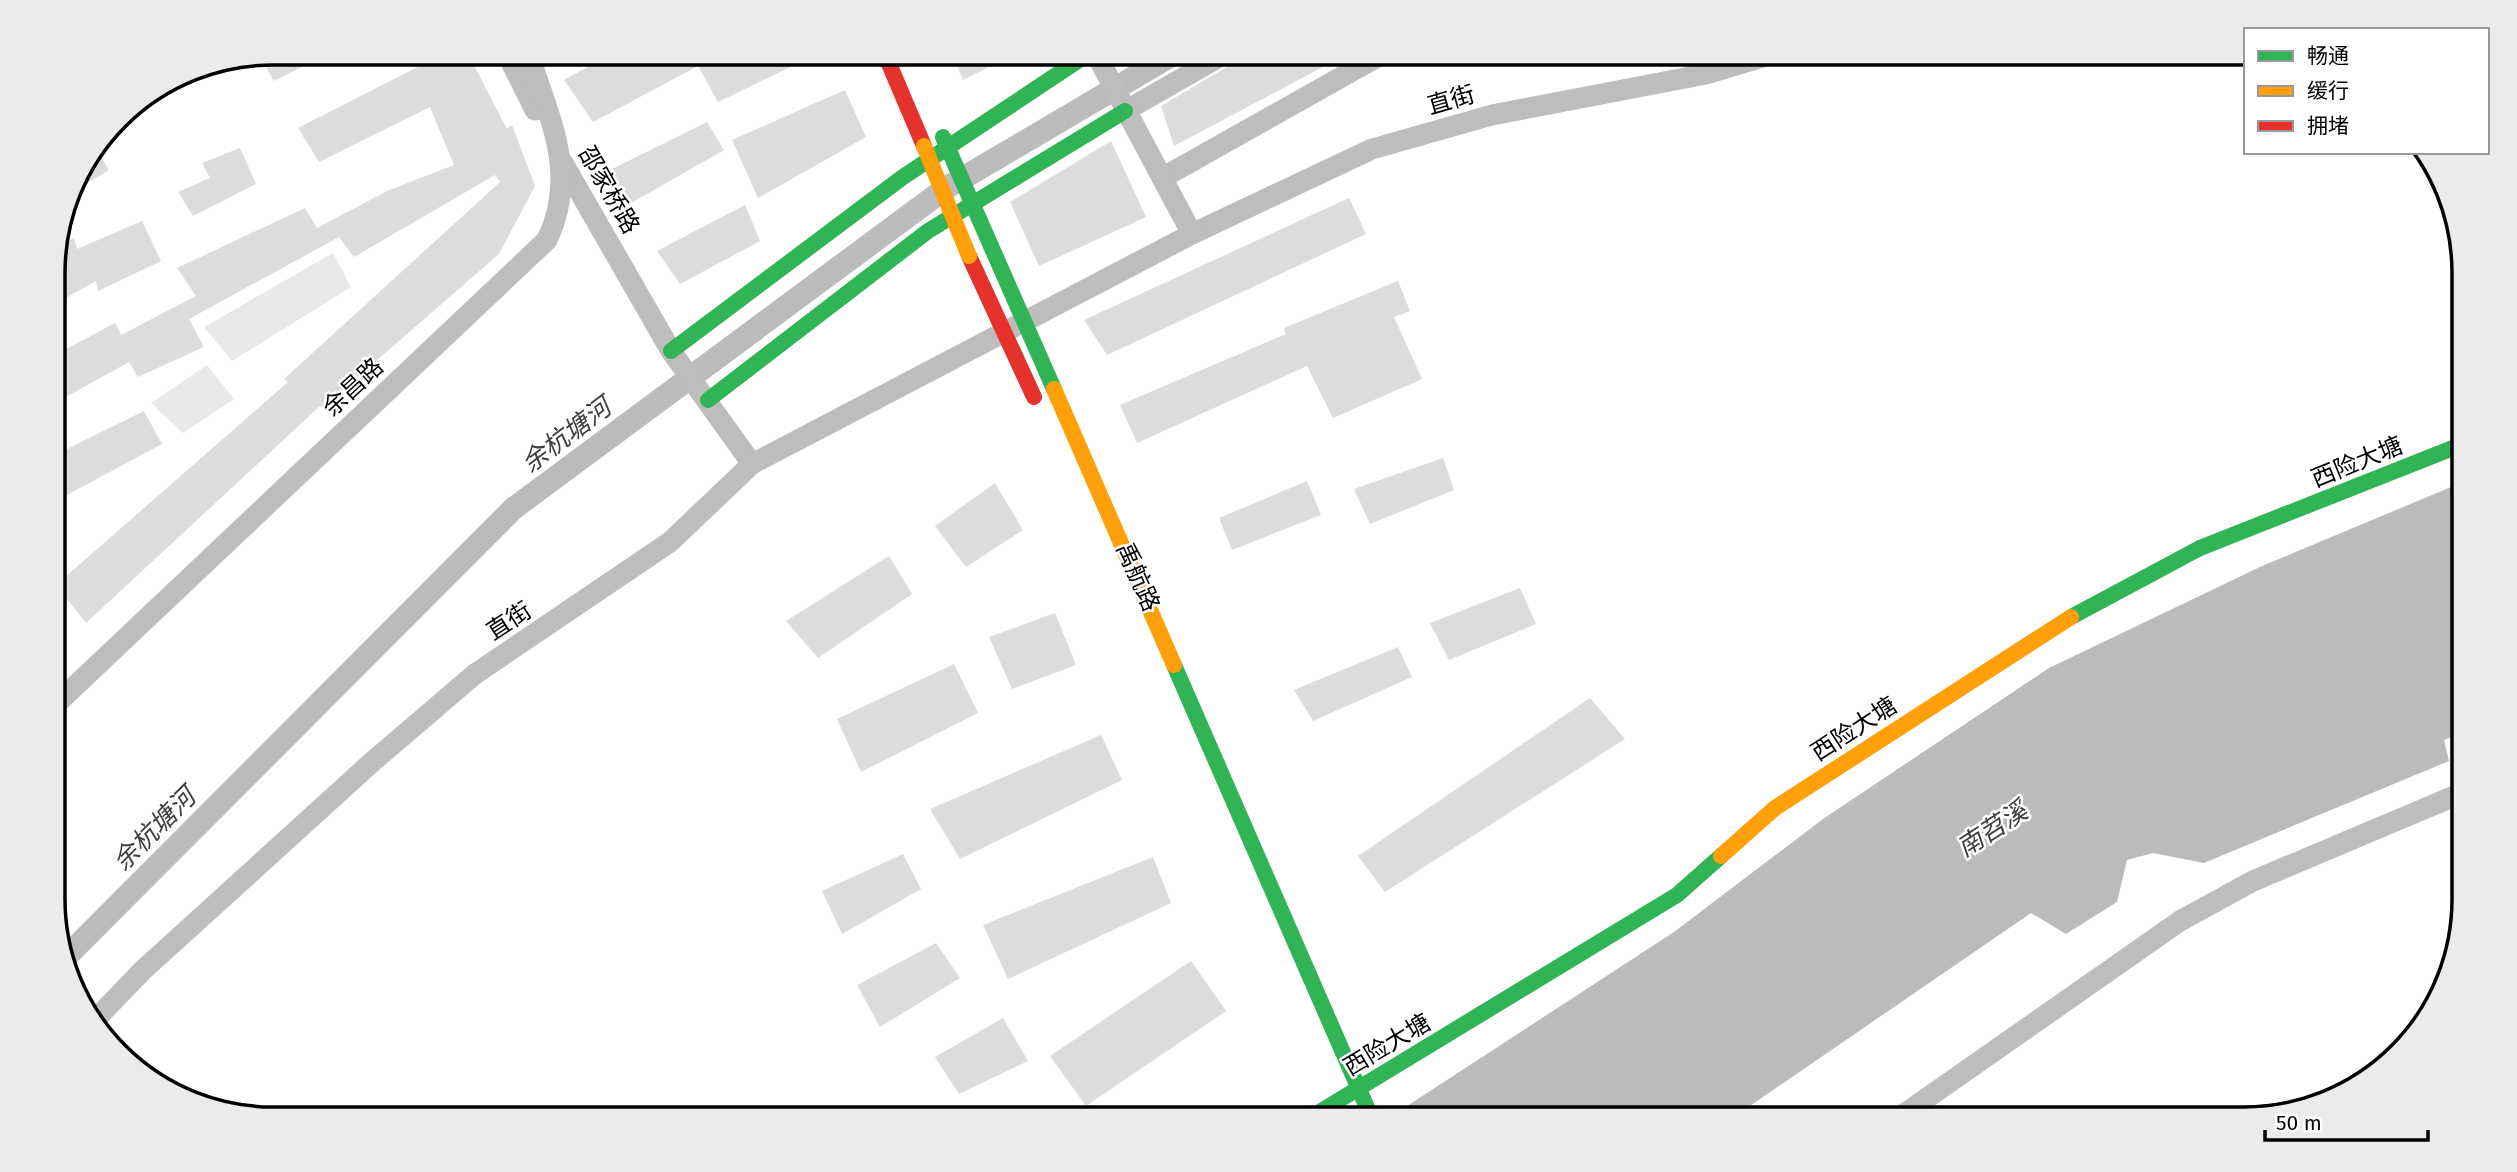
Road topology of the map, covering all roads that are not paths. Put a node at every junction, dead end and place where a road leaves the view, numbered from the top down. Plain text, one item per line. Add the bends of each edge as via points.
1 (513, 65) edge
2 (532, 65) edge
3 (890, 65) edge
4 (1073, 65) edge
5 (1100, 65) edge
6 (1204, 65) edge
7 (1363, 65) edge
8 (1736, 65) edge
9 (1123, 108) junction
10 (940, 132) dead end
11 (562, 160) junction
12 (1162, 178) junction
13 (1192, 234) junction
14 (1024, 320) junction
15 (1003, 331) junction
16 (671, 351) junction
17 (708, 400) junction
18 (1037, 403) dead end
19 (2452, 448) edge
20 (752, 464) junction
21 (65, 696) edge
22 (2452, 797) edge
23 (101, 1015) edge
24 (1335, 1081) dead end
25 (1328, 1107) edge
26 (1346, 1107) edge
27 (1367, 1107) edge
28 (1914, 1107) edge

1 - 11 street, 邵家桥路
2 - 11 street, 余昌路
3 - 15 street, bridge
4 - 16 street via 903,177
5 - 9 street
6 - 9 street
7 - 12 street
8 - 13 street, 直街 via 1492,115 1372,149
9 - 12 street
9 - 17 street via 928,231
10 - 14 street, bridge
11 - 16 street, 邵家桥路
11 - 21 street, 余昌路 via 561,199 547,240
12 - 13 street
13 - 14 street, 直街
14 - 15 street, 直街
14 - 27 street, bridge
15 - 18 street
15 - 20 street, 直街
16 - 17 street, 邵家桥路
17 - 20 street, 邵家桥路
19 - 25 street, 西险大塘 via 2200,548 2051,627 1775,808 1677,895
20 - 23 street, 直街 via 670,542 475,674 192,925
22 - 28 street via 2253,881 2180,920
24 - 26 street

